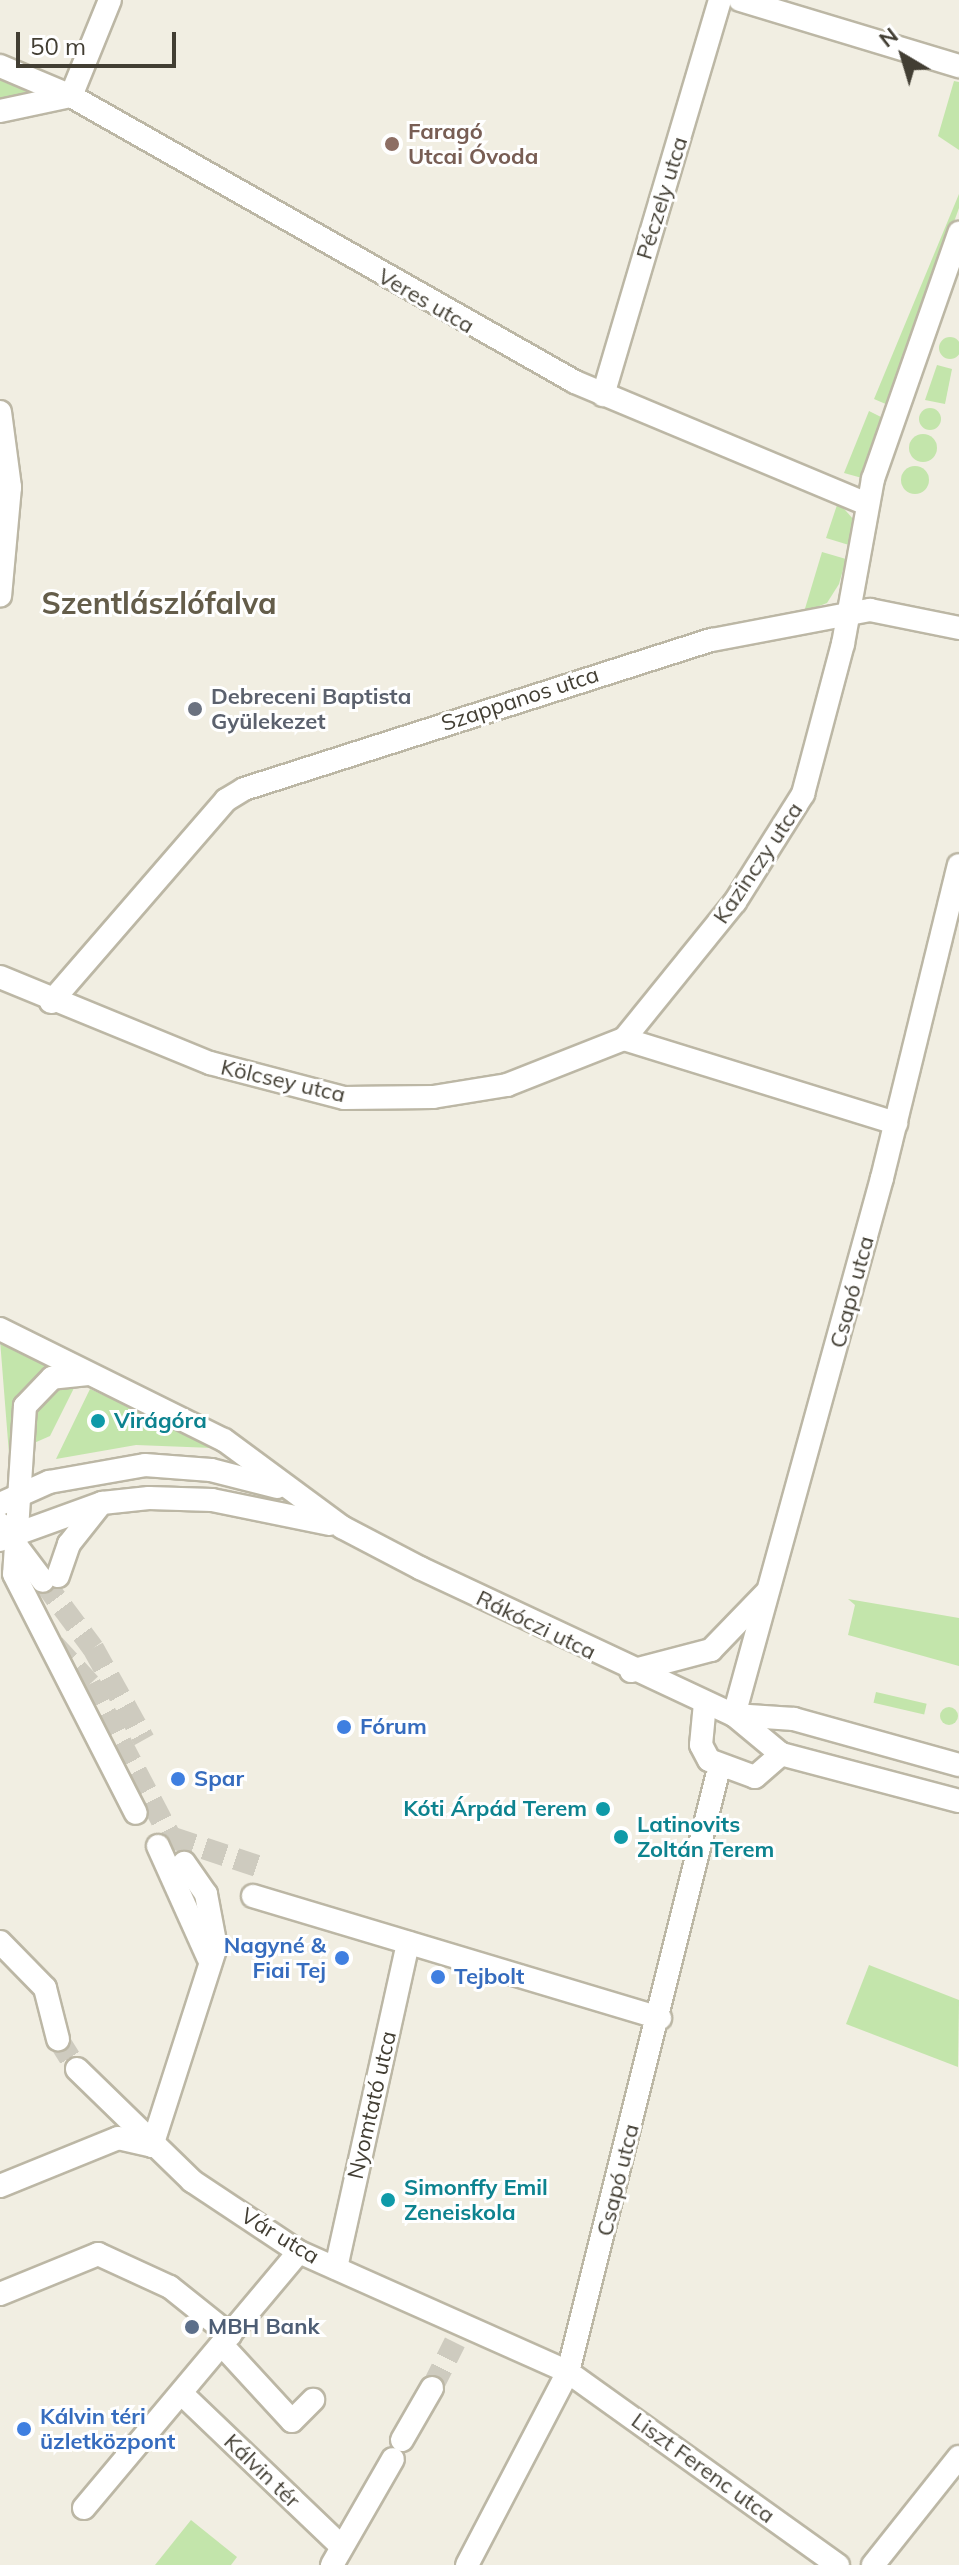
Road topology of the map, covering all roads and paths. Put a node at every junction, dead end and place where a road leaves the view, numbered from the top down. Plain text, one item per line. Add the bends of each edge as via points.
1 (110, 0) edge
2 (720, 0) edge
3 (740, 0) edge
4 (0, 66) edge
5 (959, 66) edge
6 (71, 96) junction
7 (0, 111) edge
8 (959, 233) edge
9 (603, 395) junction
10 (0, 412) edge
11 (867, 504) junction
12 (0, 596) edge
13 (849, 613) junction
14 (959, 628) edge
15 (959, 865) edge
16 (0, 977) edge
17 (51, 1002) junction
18 (624, 1039) junction
19 (896, 1123) junction
20 (0, 1329) edge
21 (89, 1374) junction
22 (21, 1494) junction
23 (102, 1503) junction
24 (0, 1504) edge
25 (310, 1505) junction
26 (342, 1527) junction
27 (5, 1534) edge
28 (771, 1586) junction
29 (631, 1671) junction
30 (705, 1703) junction
31 (734, 1715) junction
32 (781, 1754) junction
33 (959, 1765) edge
34 (717, 1776) dead end
35 (959, 1801) edge
36 (136, 1813) dead end
37 (158, 1846) dead end
38 (184, 1863) tunnel mouth
39 (213, 1872) dead end
40 (206, 1894) junction
41 (253, 1896) dead end
42 (0, 1942) edge
43 (408, 1943) junction
44 (208, 1957) junction
45 (660, 2018) junction
46 (58, 2039) tunnel mouth
47 (77, 2069) tunnel mouth
48 (152, 2146) junction
49 (0, 2186) edge
50 (299, 2252) junction
51 (336, 2268) junction
52 (0, 2294) edge
53 (226, 2340) junction
54 (568, 2372) junction
55 (432, 2388) tunnel mouth
56 (182, 2394) junction
57 (313, 2400) dead end
58 (959, 2457) edge
59 (84, 2508) dead end
60 (337, 2556) edge
61 (467, 2565) edge
62 (838, 2565) edge
63 (873, 2565) edge

1 - 6 street
2 - 9 street, Péczely utca
3 - 5 street
4 - 6 street, Veres utca
6 - 7 street
6 - 9 street, Veres utca via 449,315
8 - 11 street, Kazinczy utca
9 - 11 street, Veres utca
10 - 12 street via 10,495
11 - 13 street, Kazinczy utca
13 - 14 street, Szappanos utca via 876,610
13 - 17 street, Szappanos utca via 667,651 238,791
13 - 18 street, Kazinczy utca via 796,809 735,902
15 - 19 street, Csapó utca
16 - 17 street, Kölcsey utca
17 - 18 street, Kölcsey utca via 210,1063 344,1098 483,1090 554,1072
18 - 19 street
19 - 28 street, Csapó utca
20 - 21 street, Rákóczi utca
21 - 22 street via 52,1378 29,1398
21 - 25 street, Rákóczi utca via 224,1440
22 - 24 street, Rákóczi utca
22 - 25 street, Rákóczi utca via 95,1471 211,1470 271,1484
22 - 27 street
23 - 26 street, Rákóczi utca via 212,1500
23 - 27 street
23 - 27 street via 50,1578
25 - 26 street, Rákóczi utca
26 - 29 street, Rákóczi utca
27 - 36 street via 14,1574
28 - 29 street via 711,1650
28 - 31 street, Csapó utca
29 - 30 street, Rákóczi utca
30 - 31 street, Rákóczi utca
30 - 32 street via 701,1745 709,1760 755,1777
31 - 32 street
31 - 33 street via 794,1719
32 - 35 street
34 - 45 street, Csapó utca
37 - 44 street
38 - 40 street
39 - 40 street
40 - 44 street via 216,1947
41 - 43 street
42 - 46 street via 45,1988
43 - 45 street
43 - 51 street, Nyomtató utca
44 - 48 street via 192,2033
45 - 54 street, Csapó utca
47 - 48 street
48 - 49 street, Vár utca via 118,2138
48 - 50 street, Vár utca
50 - 51 street, Vár utca
50 - 53 street
51 - 54 street, Vár utca via 459,2333
52 - 53 street via 98,2254 170,2287
53 - 56 street
53 - 57 street via 292,2421
54 - 61 street, Csapó utca
54 - 62 street, Liszt Ferenc utca
55 - 60 street
56 - 59 street
56 - 60 street, Kálvin tér
58 - 63 street

